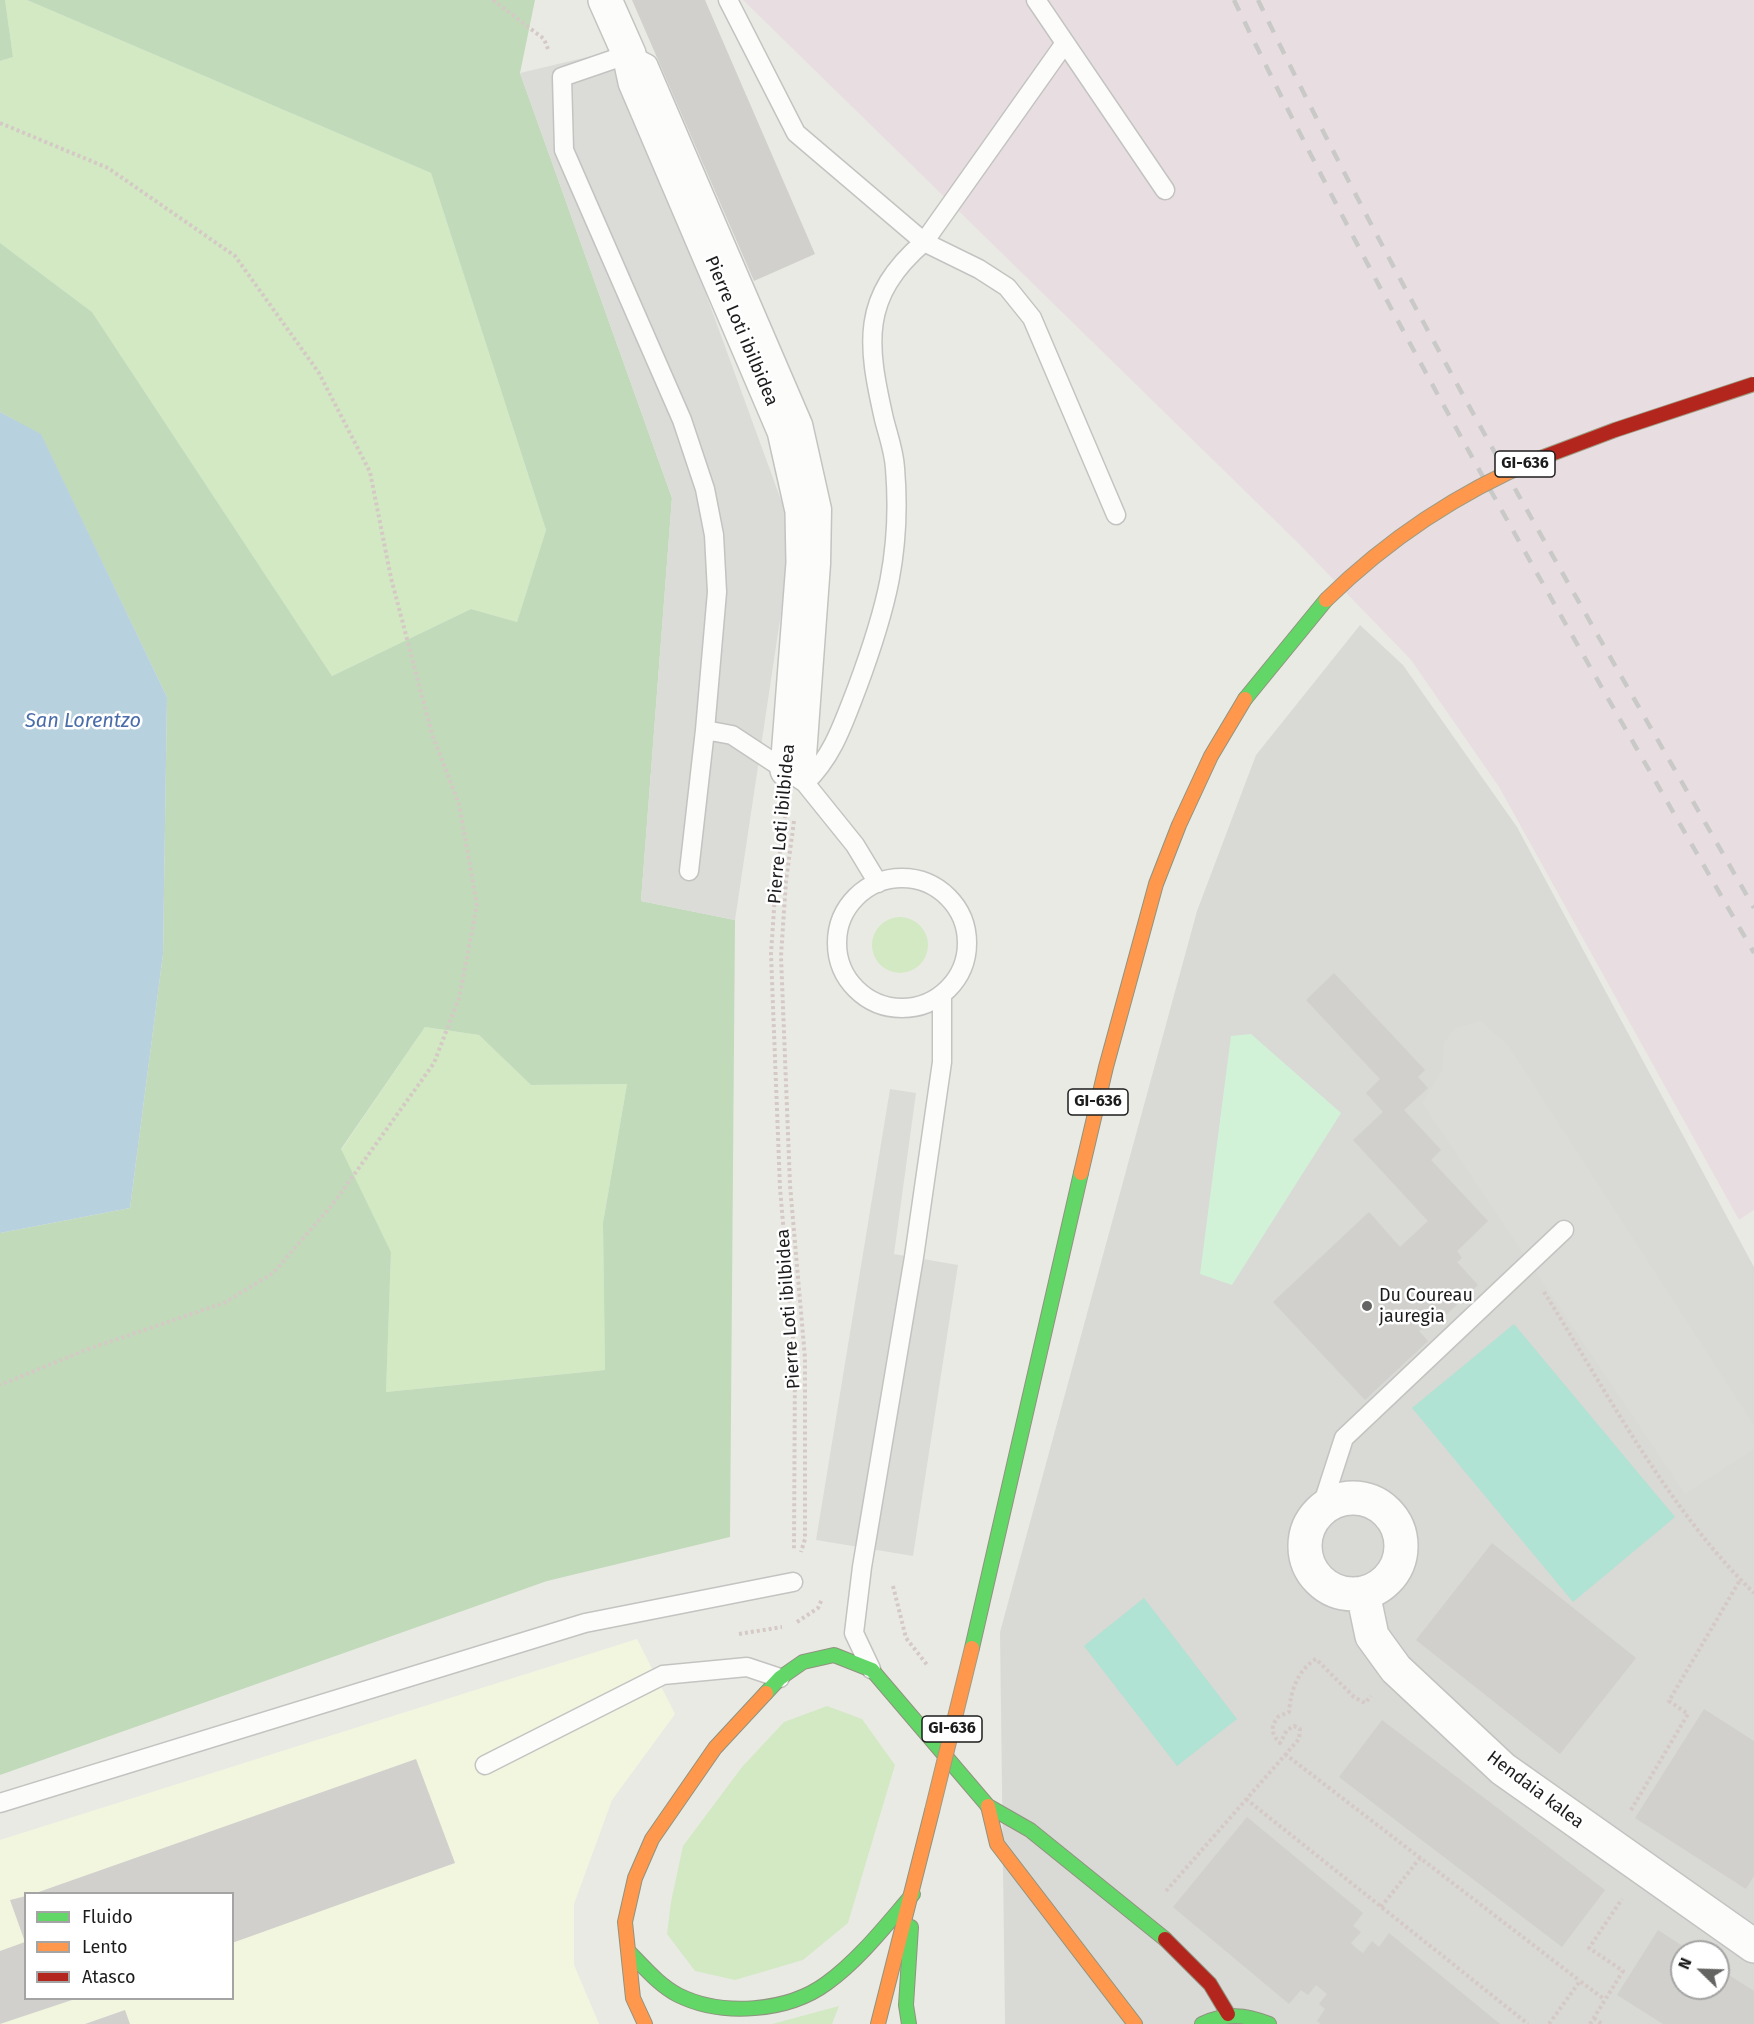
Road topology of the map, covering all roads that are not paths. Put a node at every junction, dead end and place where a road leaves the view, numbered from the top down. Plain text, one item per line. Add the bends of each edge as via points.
1 (605, 0) edge
2 (728, 0) edge
3 (1036, 0) edge
4 (1065, 43) junction
5 (629, 54) junction
6 (1165, 190) dead end
7 (924, 242) junction
8 (1754, 384) edge
9 (1116, 515) dead end
10 (705, 730) junction
11 (796, 776) junction
12 (689, 871) dead end
13 (878, 883) junction
14 (942, 995) junction
15 (1564, 1230) dead end
16 (1321, 1509) junction
17 (794, 1582) road end
18 (1363, 1593) junction
19 (872, 1670) junction
20 (780, 1678) junction
21 (485, 1765) dead end
22 (0, 1803) edge
23 (988, 1806) junction
24 (913, 1894) junction
25 (1754, 1946) edge
26 (630, 1953) junction
27 (1228, 2014) junction
28 (645, 2024) edge
29 (878, 2024) edge
30 (909, 2024) edge
31 (1136, 2024) edge
32 (1202, 2024) edge
33 (1269, 2024) edge

1 - 5 street, Pierre Loti ibilbidea
2 - 7 lane via 796,133
3 - 4 lane
4 - 6 lane
4 - 7 lane
5 - 10 lane via 562,76 564,150 682,420 705,489 714,535 717,592
5 - 11 street, Pierre Loti ibilbidea via 635,82 784,431 802,511
7 - 9 lane via 1007,287 1032,318
7 - 11 lane via 905,259 886,286 876,306 871,335 874,373 895,465 898,525 893,574 878,633 838,739 822,767
8 - 24 main road, GI-636, bridge via 1579,443 1478,486 1402,533 1326,600 1251,690 1211,756 1156,884 1106,1067
10 - 11 lane via 732,735
10 - 12 lane
11 - 13 lane via 855,845
13 - 14 lane via 898,878 918,880 937,888 953,902 963,920 965,961 956,980
13 - 14 lane via 860,894 846,911 838,932 838,954 846,975 859,993 878,1004 922,1006
14 - 19 lane via 942,1062 854,1633
15 - 16 lane via 1344,1438
16 - 18 street via 1305,1536 1310,1567 1332,1590
16 - 18 street via 1351,1497 1367,1499 1392,1517 1399,1531 1401,1547 1394,1570 1378,1587
17 - 22 lane via 585,1623
18 - 25 street, Hendaia kalea via 1372,1636 1396,1669 1503,1769
19 - 20 main road via 834,1655 803,1662
19 - 23 main road
20 - 21 lane via 747,1667 663,1675
20 - 26 main road via 715,1748 652,1839 635,1878 625,1922
23 - 27 main road via 1030,1830 1172,1945 1210,1984
23 - 31 main road via 996,1844
24 - 26 main road via 826,1984 788,2001 747,2009 704,2005 678,1995
24 - 29 main road, GI-636
24 - 30 main road via 906,2005
26 - 28 main road via 633,1998
27 - 32 main road
27 - 33 main road via 1250,2015

